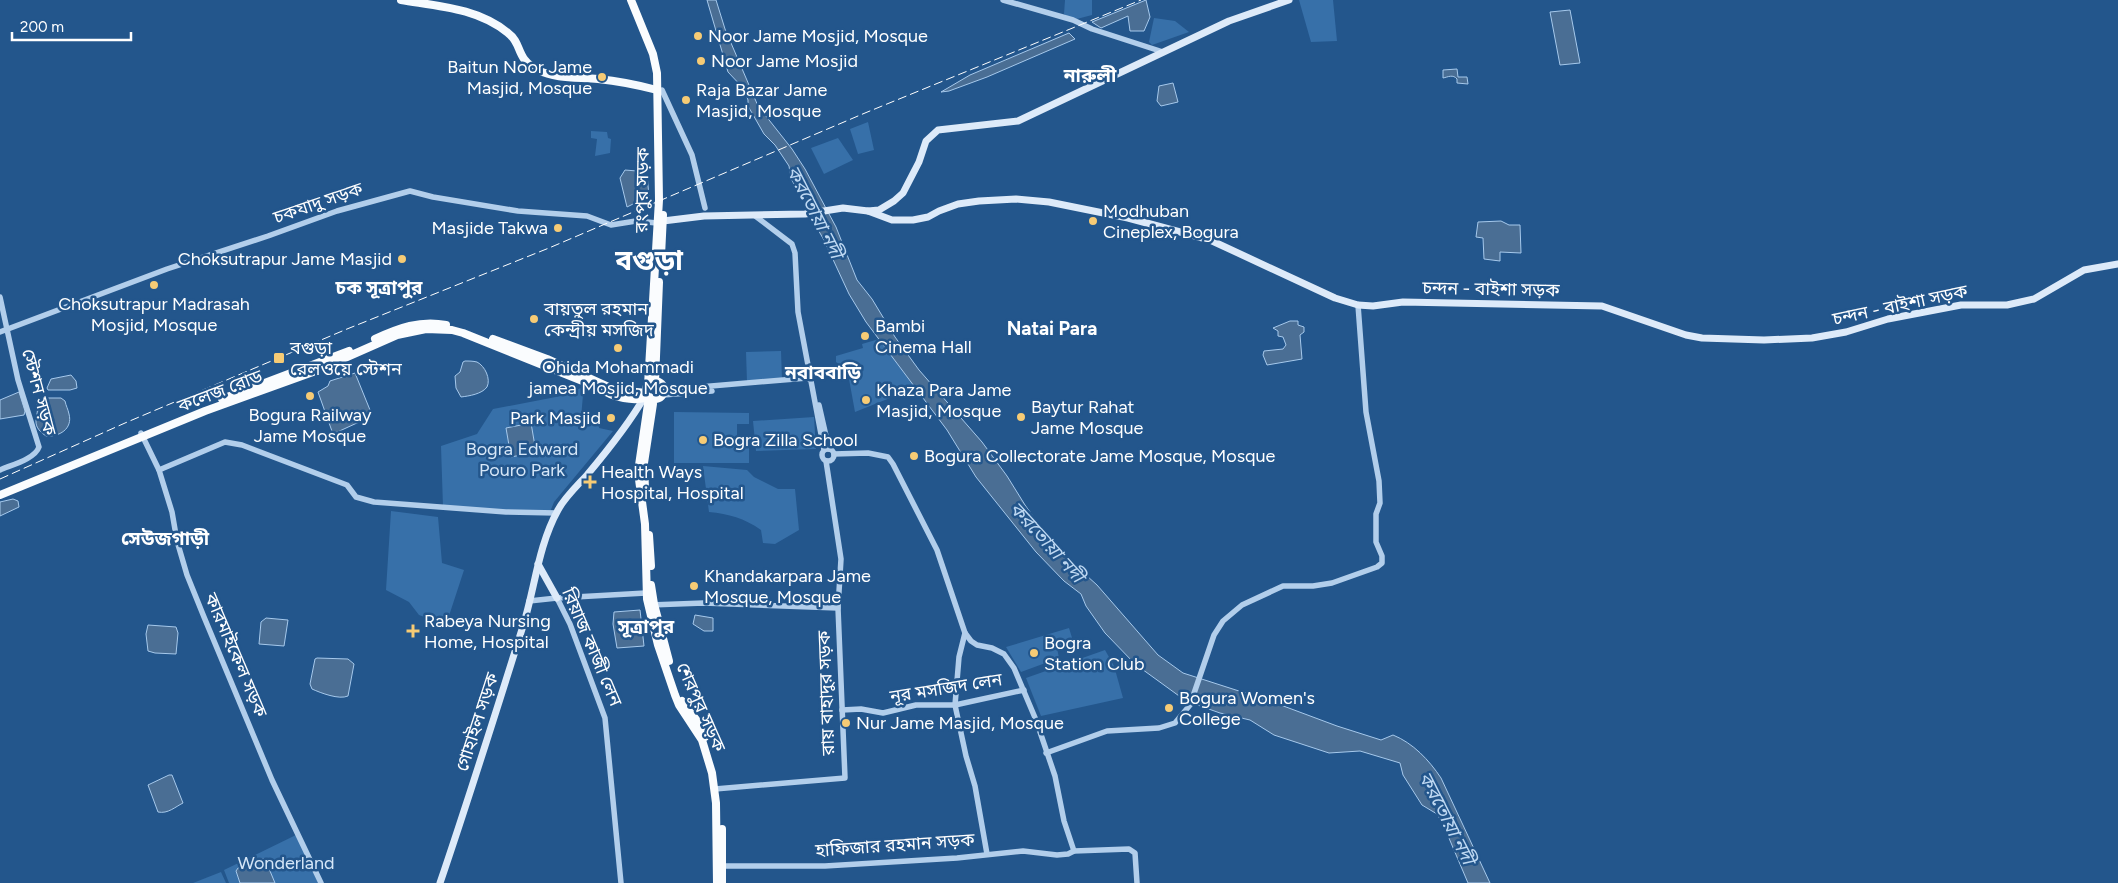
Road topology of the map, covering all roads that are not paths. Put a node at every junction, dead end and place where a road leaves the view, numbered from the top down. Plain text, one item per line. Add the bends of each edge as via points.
1 (401, 0) edge
2 (631, 0) edge
3 (636, 0) edge
4 (1003, 0) edge
5 (1289, 0) edge
6 (1163, 52) junction
7 (660, 90) junction
8 (705, 208) junction
9 (868, 211) junction
10 (717, 215) junction
11 (754, 215) junction
12 (700, 216) junction
13 (660, 222) junction
14 (2118, 264) edge
15 (0, 297) edge
16 (1358, 305) junction
17 (7, 329) junction
18 (0, 332) edge
19 (810, 382) junction
20 (649, 392) junction
21 (664, 392) junction
22 (635, 413) junction
23 (645, 418) junction
24 (142, 435) junction
25 (826, 450) junction
26 (834, 454) junction
27 (826, 461) junction
28 (0, 470) edge
29 (159, 470) junction
30 (0, 490) edge
31 (0, 495) edge
32 (556, 513) junction
33 (538, 564) junction
34 (646, 593) junction
35 (557, 598) junction
36 (529, 601) junction
37 (651, 605) junction
38 (838, 608) junction
39 (965, 632) junction
40 (1024, 690) junction
41 (956, 705) junction
42 (842, 710) junction
43 (1046, 753) junction
44 (718, 788) junction
45 (1074, 851) junction
46 (987, 854) junction
47 (719, 866) junction
48 (321, 883) edge
49 (440, 883) edge
50 (621, 883) edge
51 (717, 883) edge
52 (722, 883) edge
53 (1137, 883) edge

1 - 7 main road via 460,10 487,19 509,33 516,40 521,57 540,71
2 - 7 highway, রংপুর সড়ক via 653,54
3 - 7 highway, রংপুর সড়ক via 659,58
4 - 6 street
5 - 6 main road via 1229,21
6 - 9 main road via 1018,122 938,130 926,141 903,193 879,210
7 - 8 street via 692,155
7 - 13 highway, রংপুর সড়ক
8 - 10 street
8 - 12 street
9 - 11 main road via 843,208 805,214
9 - 16 main road, চন্দন - বাইশা সড়ক via 892,220 913,220 958,204 979,201 1016,199 1049,202 1128,218 1210,240 1335,298
10 - 11 main road
10 - 12 main road
11 - 19 street, রায় বাহাদুর সড়ক via 792,244 798,312
12 - 13 main road
13 - 17 street, চকযাদু সড়ক via 611,225 586,216 518,210 410,191 337,211
13 - 20 highway, রংপুর সড়ক
14 - 16 main road, চন্দন - বাইশা সড়ক via 2084,270 2034,299 2007,305 1961,305 1812,338 1702,338 1602,306 1403,302
15 - 17 street
16 - 43 street via 1366,412 1380,503 1376,514 1376,542 1382,562 1377,567 1332,583 1283,586 1242,605 1222,621 1214,635 1190,705 1175,723 1159,728 1106,731
17 - 18 street, চকযাদু সড়ক
17 - 28 street, স্টেশন সড়ক via 39,450
19 - 21 street
19 - 25 street, রায় বাহাদুর সড়ক via 817,392
20 - 21 highway via 659,398
20 - 21 highway via 661,383
20 - 22 main road, গোহাইল সড়ক
20 - 23 highway, শেরপুর সড়ক
20 - 24 highway, কলেজ রোড via 615,390 504,343 455,327 418,324
20 - 37 highway, শেরপুর সড়ক via 644,472
22 - 23 main road via 641,412
22 - 32 main road, গোহাইল সড়ক
23 - 34 highway, শেরপুর সড়ক via 638,472 645,524
24 - 29 street, কারমাইকেল সড়ক
24 - 30 highway, কলেজ রোড
24 - 31 highway, কলেজ রোড
25 - 26 street
25 - 27 street, রায় বাহাদুর সড়ক via 822,456
26 - 27 street via 832,460
26 - 39 street via 868,453 888,457 936,550
27 - 38 street, রায় বাহাদুর সড়ক via 841,559
29 - 32 street via 225,442 242,444 347,485 356,497 374,502
29 - 48 street, কারমাইকেল সড়ক via 189,580 272,780
32 - 33 main road, গোহাইল সড়ক
33 - 35 main road, রিয়াজ কাজী লেন
33 - 36 main road, গোহাইল সড়ক
34 - 35 street
34 - 37 highway, শেরপুর সড়ক
35 - 36 street
35 - 50 street, রিয়াজ কাজী লেন via 605,718
36 - 49 main road, গোহাইল সড়ক via 490,733
37 - 38 street
37 - 44 highway, শেরপুর সড়ক via 658,645 675,695 702,740
38 - 42 street, রায় বাহাদুর সড়ক
39 - 40 street via 971,641 1004,654
39 - 41 street via 959,657
40 - 41 street, নূর মসজিদ লেন
40 - 43 street
41 - 42 street, নূর মসজিদ লেন via 916,705 883,713
41 - 46 street
42 - 44 street, রায় বাহাদুর সড়ক via 845,778
43 - 45 street
44 - 47 highway, শেরপুর সড়ক
45 - 46 street, হাফিজার রহমান সড়ক via 1057,855 1023,851
45 - 53 street, হাফিজার রহমান সড়ক via 1133,850
46 - 47 street, হাফিজার রহমান সড়ক via 825,866
47 - 51 highway, শেরপুর সড়ক
47 - 52 highway, শেরপুর সড়ক

